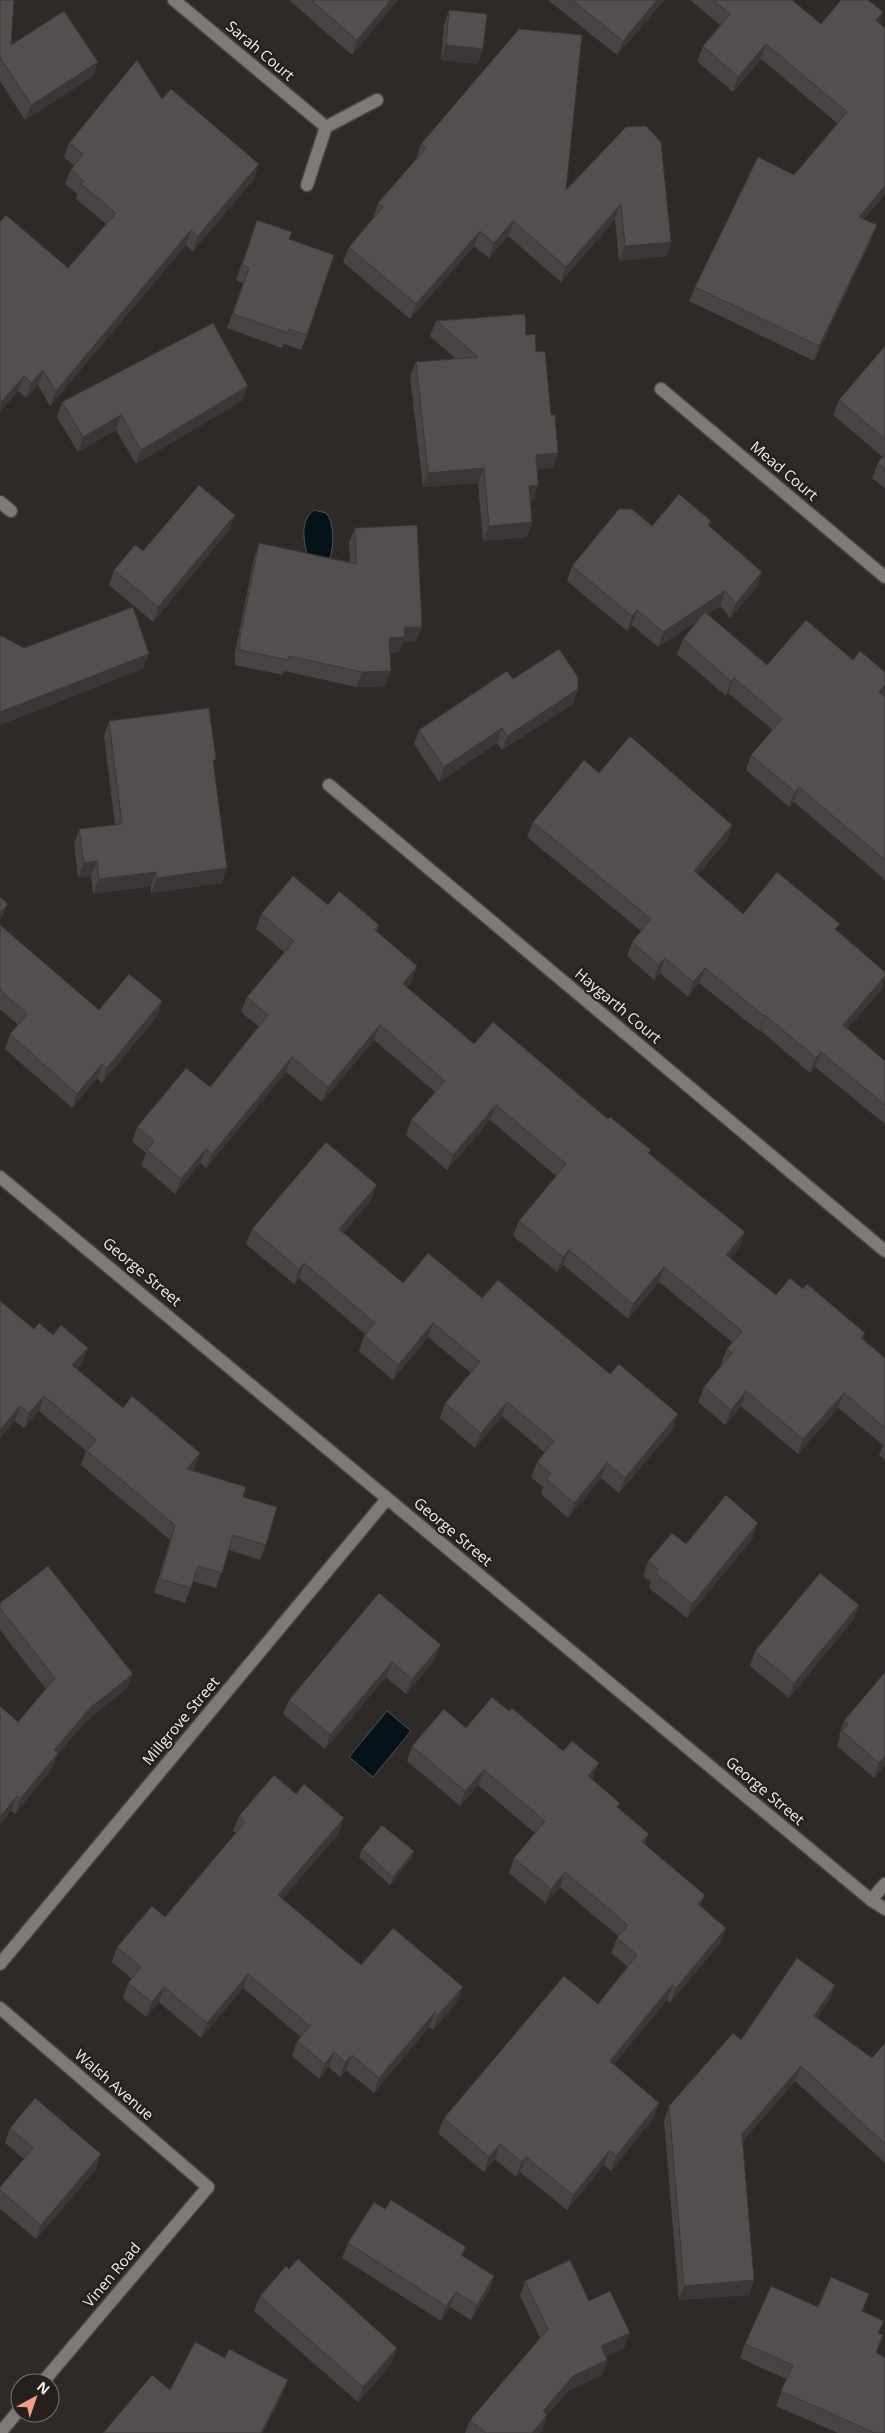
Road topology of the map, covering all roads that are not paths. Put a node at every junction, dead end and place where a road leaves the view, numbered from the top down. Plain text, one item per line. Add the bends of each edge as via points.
1 (174, 0) edge
2 (376, 100) dead end
3 (326, 127) junction
4 (307, 185) dead end
5 (661, 389) dead end
6 (0, 502) edge
7 (11, 511) dead end
8 (885, 577) edge
9 (329, 786) dead end
10 (0, 1172) edge
11 (0, 1177) edge
12 (15, 1187) junction
13 (885, 1251) edge
14 (387, 1499) junction
15 (885, 1884) edge
16 (871, 1900) junction
17 (885, 1909) edge
18 (885, 1916) edge
19 (0, 1964) edge
20 (0, 2008) edge
21 (208, 2188) joint
22 (51, 2373) edge
23 (10, 2421) edge
24 (0, 2433) edge

1 - 3 street, Sarah Court
2 - 3 street
3 - 4 street
5 - 8 street, Mead Court
6 - 7 street
9 - 13 street, Haygarth Court
10 - 12 street, George Street
11 - 12 street, George Street
12 - 14 street, George Street
14 - 16 street, George Street
14 - 19 street, Millgrove Street
15 - 16 street
16 - 17 street, George Street
16 - 18 street, George Street
20 - 21 street, Walsh Avenue
21 - 22 street, Vinen Road
23 - 24 street

